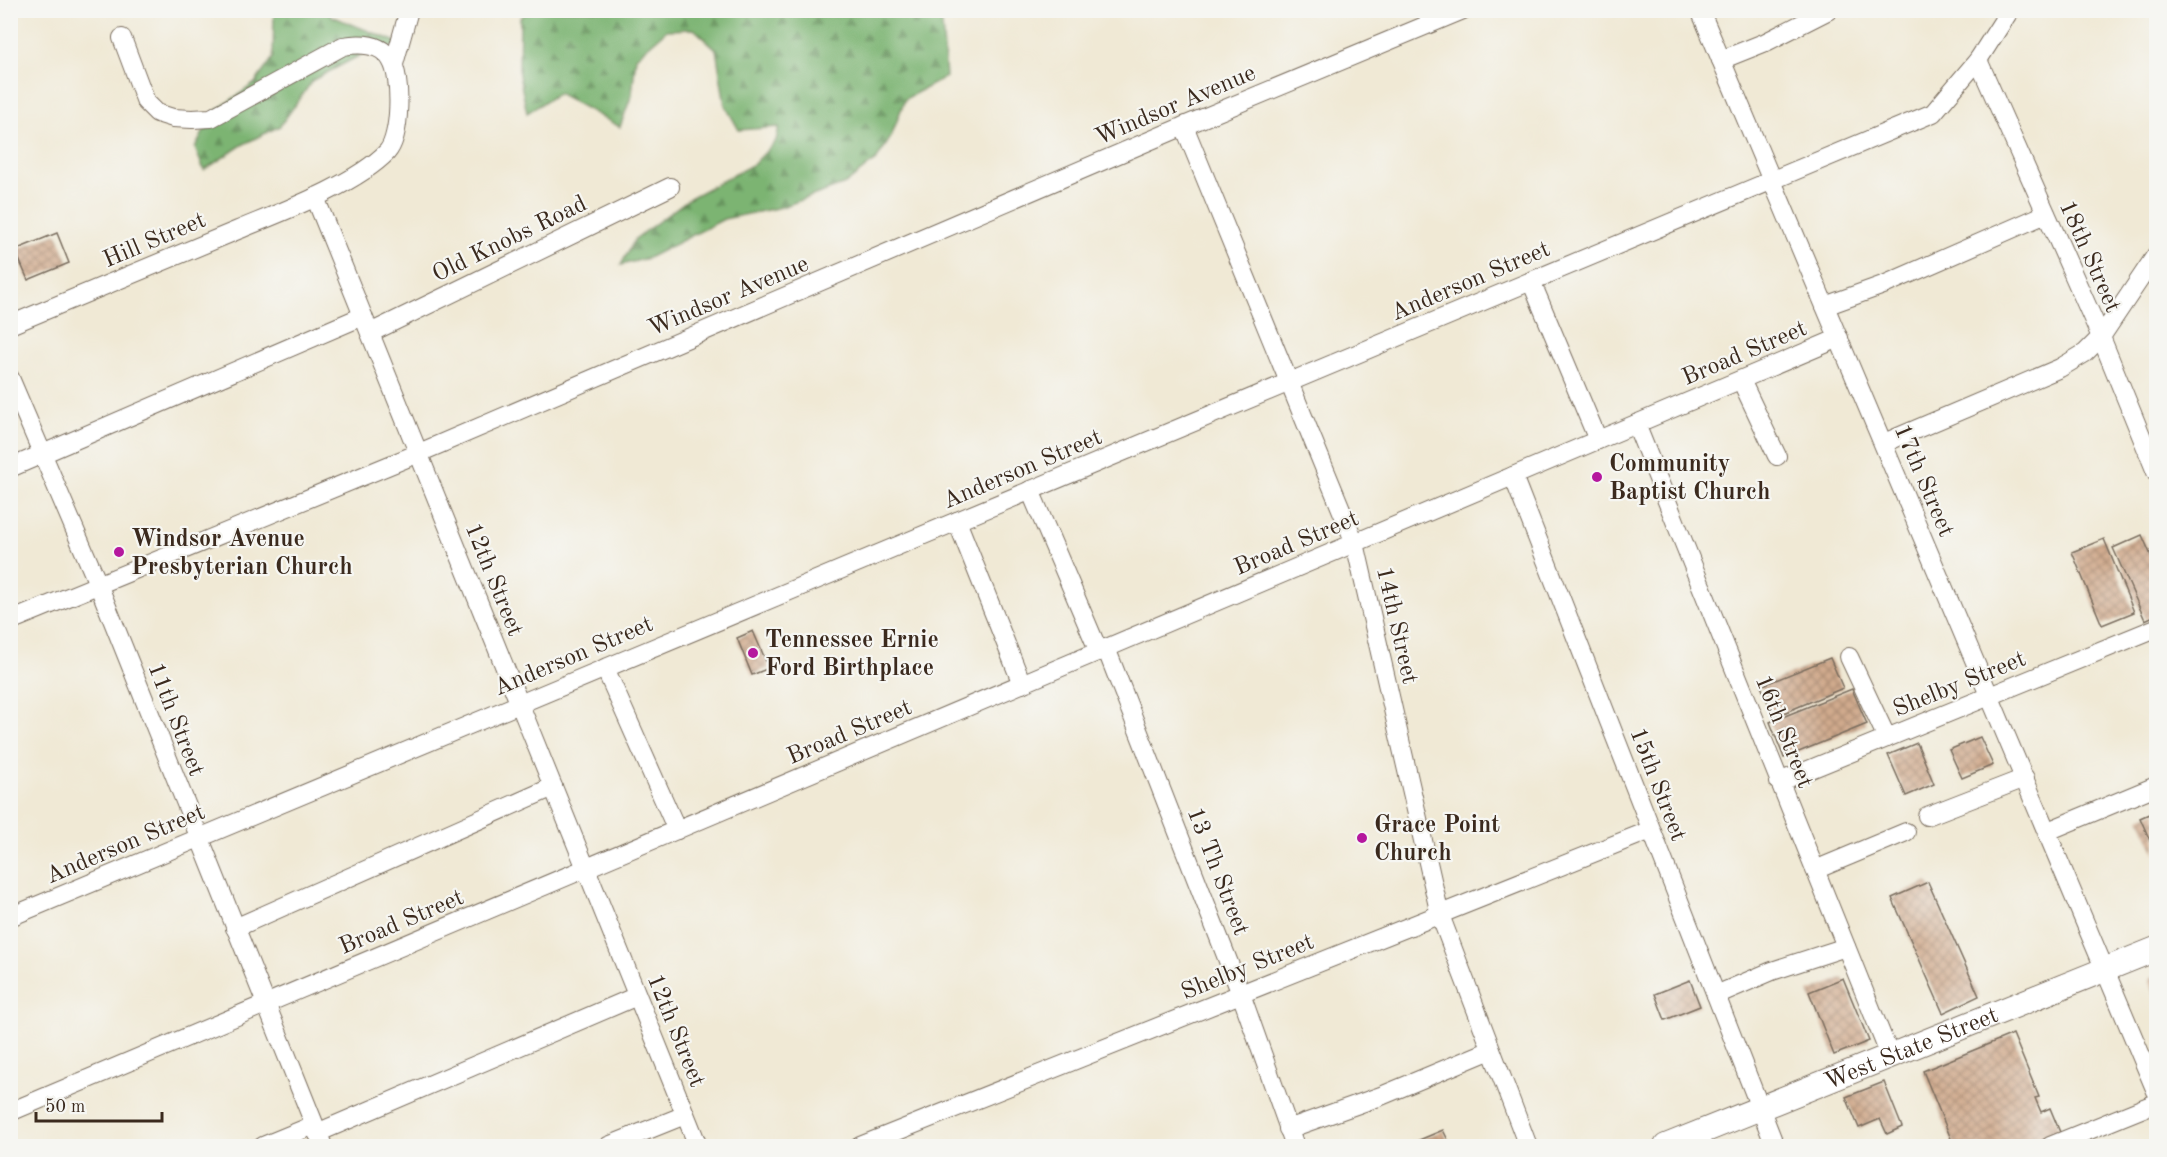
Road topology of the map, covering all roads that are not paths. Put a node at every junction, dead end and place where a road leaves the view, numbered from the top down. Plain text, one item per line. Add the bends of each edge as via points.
1 (409, 10) edge
2 (1462, 10) edge
3 (1700, 10) edge
4 (1829, 10) edge
5 (2010, 10) edge
6 (122, 38) dead end
7 (1721, 60) junction
8 (1978, 60) junction
9 (394, 64) junction
10 (1184, 126) junction
11 (1772, 180) junction
12 (670, 187) dead end
13 (315, 197) junction
14 (2046, 214) junction
15 (2157, 255) edge
16 (1531, 281) junction
17 (1825, 306) junction
18 (367, 324) junction
19 (10, 325) edge
20 (2101, 337) junction
21 (1839, 338) junction
22 (10, 378) edge
23 (1741, 380) junction
24 (1291, 382) junction
25 (1635, 424) junction
26 (1598, 440) junction
27 (1884, 443) junction
28 (418, 453) junction
29 (43, 455) junction
30 (1777, 456) dead end
31 (10, 468) edge
32 (2157, 472) edge
33 (1513, 476) junction
34 (1030, 490) junction
35 (957, 521) junction
36 (1355, 543) junction
37 (98, 584) junction
38 (10, 621) edge
39 (2157, 628) edge
40 (1102, 650) junction
41 (1849, 657) dead end
42 (605, 668) junction
43 (1022, 684) junction
44 (1990, 696) junction
45 (520, 704) junction
46 (1887, 738) junction
47 (2025, 778) junction
48 (1779, 782) junction
49 (2157, 786) edge
50 (553, 787) junction
51 (1927, 816) dead end
52 (676, 830) junction
53 (1651, 830) junction
54 (2048, 831) junction
55 (1906, 832) dead end
56 (198, 838) junction
57 (586, 869) junction
58 (1815, 870) junction
59 (1440, 915) junction
60 (10, 916) edge
61 (235, 928) junction
62 (1846, 947) junction
63 (2157, 949) edge
64 (2106, 969) junction
65 (1241, 994) junction
66 (1716, 995) junction
67 (637, 996) junction
68 (266, 1004) junction
69 (1491, 1050) junction
70 (1890, 1056) junction
71 (2157, 1091) edge
72 (2157, 1103) edge
73 (1760, 1109) junction
74 (10, 1112) edge
75 (685, 1115) junction
76 (1288, 1129) junction
77 (318, 1135) edge
78 (263, 1146) edge
79 (608, 1146) edge
80 (698, 1146) edge
81 (860, 1146) edge
82 (1294, 1146) edge
83 (1528, 1146) edge
84 (1666, 1146) edge
85 (1775, 1146) edge
86 (2050, 1146) edge

1 - 9 street
2 - 10 street, Windsor Avenue
3 - 7 street, 17th Street
4 - 7 street
5 - 8 street, Anderson Street
6 - 9 street via 146,102 157,113 172,118 211,117 343,46 361,43 386,51
7 - 11 street, 17th Street
8 - 11 street, Anderson Street via 1933,113
8 - 14 street, 18th Street
9 - 13 street, Hill Street via 398,116 389,150
10 - 24 street, 14th Street
10 - 28 street, Windsor Avenue
11 - 16 street, Anderson Street
11 - 17 street, 17th Street
12 - 18 street, Old Knobs Road
13 - 18 street, 12th Street
13 - 19 street, Hill Street
14 - 17 street via 1886,284
14 - 20 street, 18th Street
15 - 20 street
16 - 24 street, Anderson Street
16 - 26 street
17 - 21 street, 17th Street
18 - 28 street, 12th Street
18 - 29 street, Old Knobs Road
20 - 27 street via 2085,353 2060,368
20 - 32 street, 18th Street
21 - 23 street, Broad Street
21 - 27 street, 17th Street
22 - 29 street, 11th Street
23 - 25 street, Broad Street
23 - 30 street
24 - 34 street, Anderson Street
24 - 36 street, 14th Street
25 - 26 street, Broad Street
25 - 48 street, 16th Street
26 - 33 street, Broad Street
27 - 44 street, 17th Street
28 - 37 street, Windsor Avenue
28 - 45 street, 12th Street
29 - 31 street, Old Knobs Road
29 - 37 street, 11th Street
33 - 36 street, Broad Street
33 - 53 street, 15th Street
34 - 35 street, Anderson Street
34 - 40 street, 13 Th Street
35 - 42 street, Anderson Street
35 - 43 street
36 - 40 street, Broad Street
36 - 59 street, 14th Street
37 - 38 street, Windsor Avenue
37 - 56 street, 11th Street
39 - 44 street, Shelby Street
40 - 43 street, Broad Street
40 - 65 street, 13 Th Street
41 - 46 street
42 - 45 street, Anderson Street
42 - 52 street
43 - 52 street, Broad Street
44 - 46 street, Shelby Street
44 - 47 street, 17th Street
45 - 50 street, 12th Street
45 - 56 street, Anderson Street
46 - 48 street, Shelby Street
47 - 51 street
47 - 54 street, 17th Street
48 - 58 street, 16th Street
49 - 54 street
50 - 57 street, 12th Street
50 - 61 street
52 - 57 street, Broad Street
53 - 59 street, Shelby Street
53 - 66 street, 15th Street
54 - 64 street, 17th Street
55 - 58 street
56 - 60 street, Anderson Street
56 - 61 street, 11th Street
57 - 67 street, 12th Street
57 - 68 street, Broad Street
58 - 62 street, 16th Street
59 - 65 street, Shelby Street
59 - 69 street, 14th Street
61 - 68 street, 11th Street
62 - 66 street via 1772,971
62 - 70 street, 16th Street
63 - 64 main road, West State Street
64 - 70 main road, West State Street
64 - 71 street, 17th Street
65 - 76 street, 13 Th Street
65 - 81 street, Shelby Street
66 - 73 street, 15th Street
67 - 75 street, 12th Street
67 - 77 street
68 - 74 street, Broad Street
68 - 77 street, 11th Street
69 - 76 street
69 - 83 street, 14th Street
70 - 73 main road, West State Street
72 - 86 street
73 - 84 main road, West State Street
73 - 85 street, 15th Street
75 - 79 street
75 - 80 street, 12th Street
76 - 82 street, 13 Th Street
77 - 78 street

